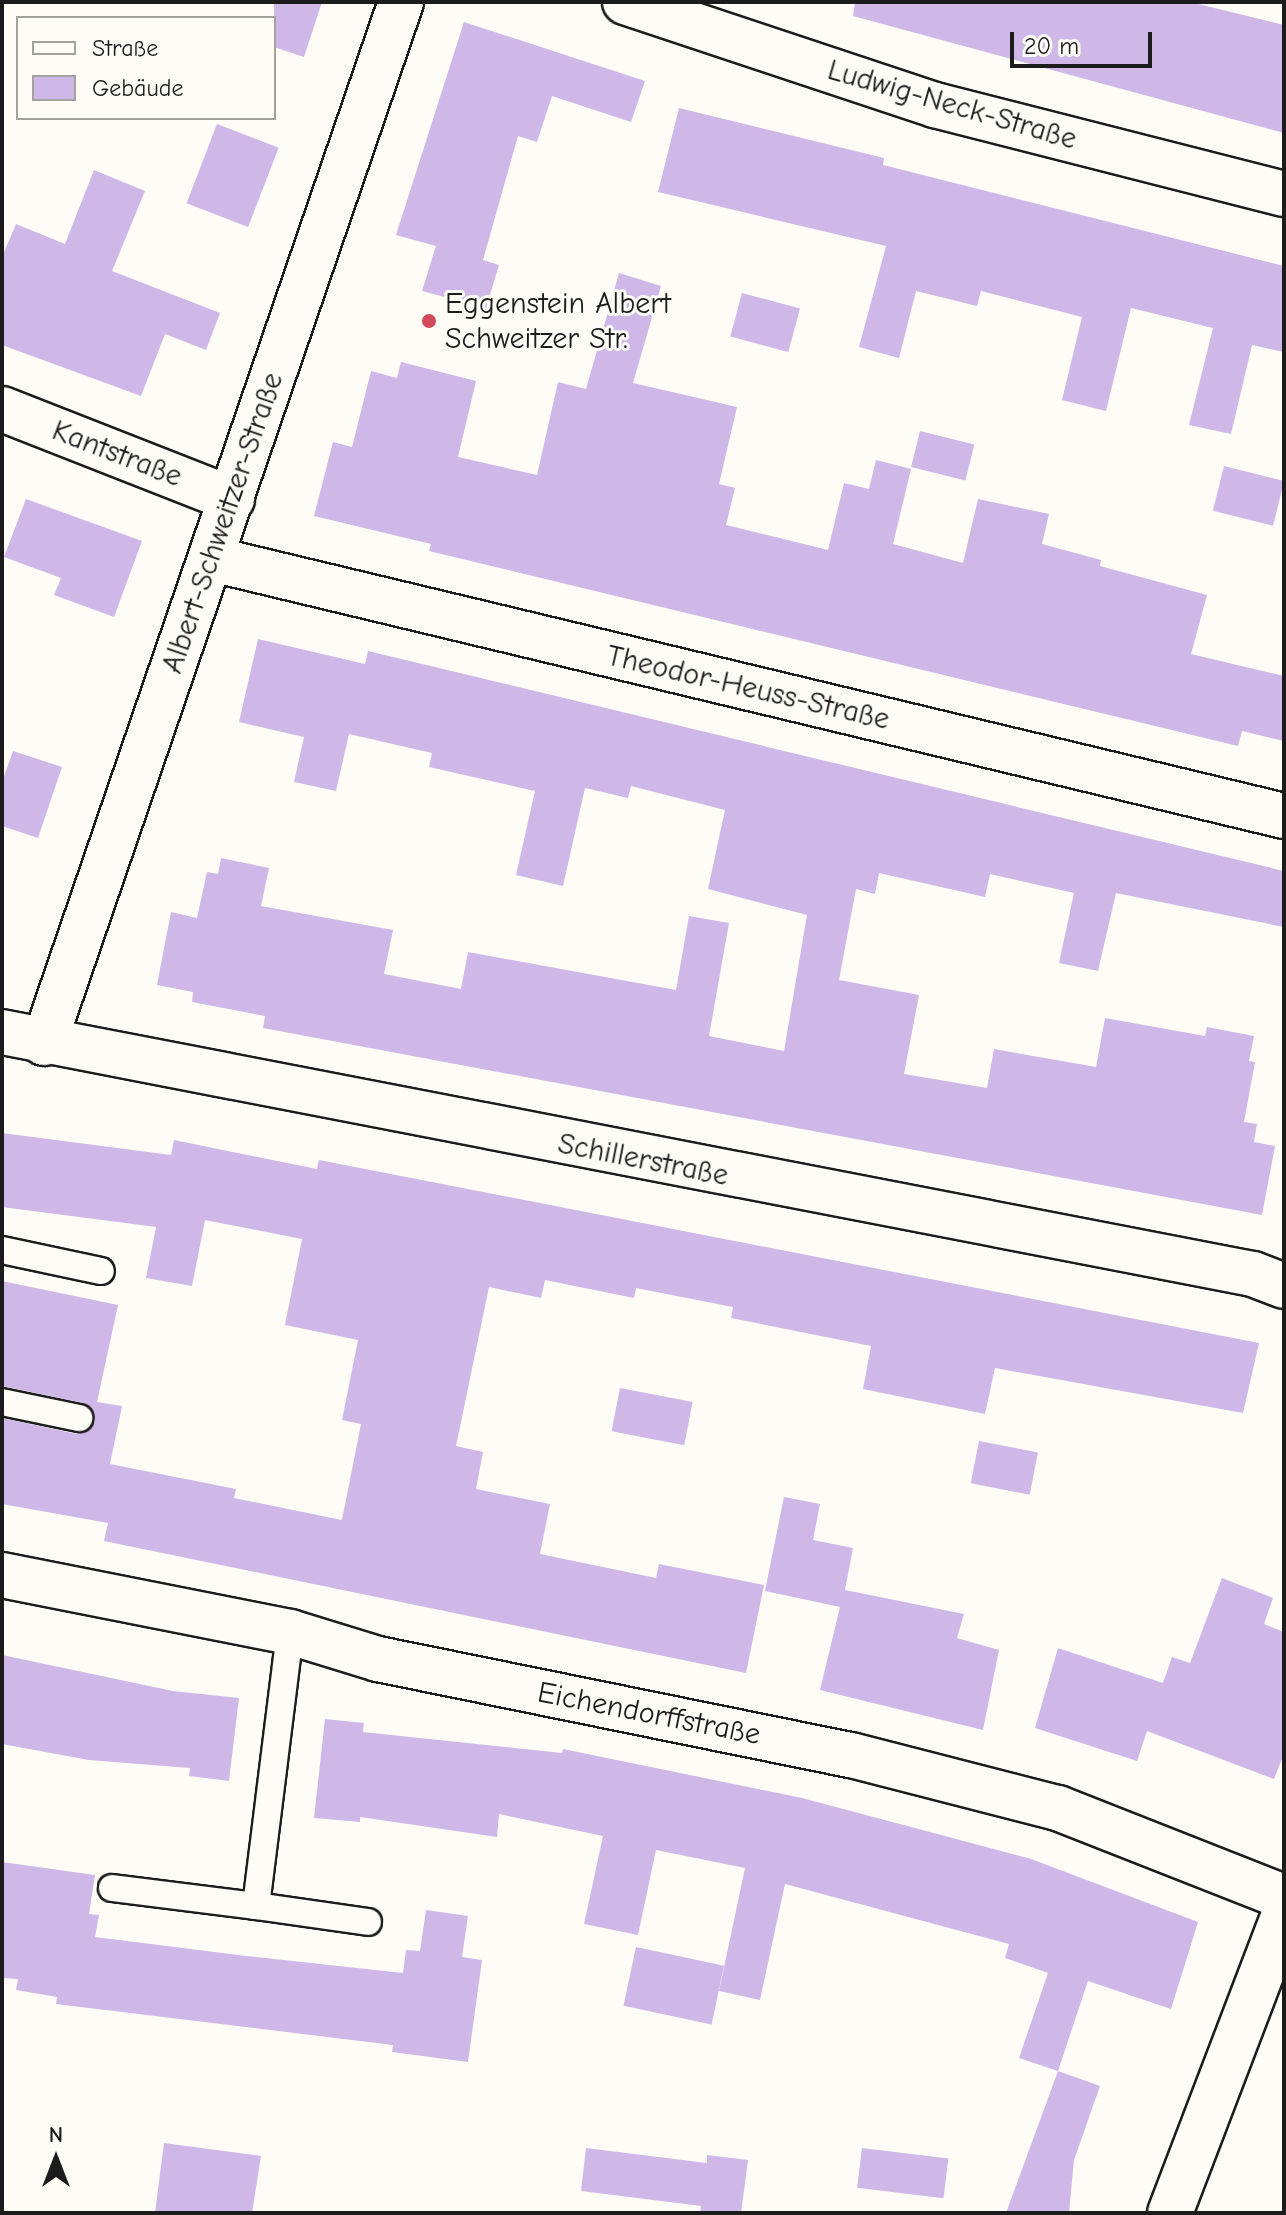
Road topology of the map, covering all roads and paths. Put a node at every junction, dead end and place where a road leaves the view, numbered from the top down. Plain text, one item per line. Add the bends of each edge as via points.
1 (401, 2) edge
2 (625, 2) edge
3 (1284, 194) edge
4 (2, 409) edge
5 (232, 499) junction
6 (212, 559) junction
7 (1284, 816) edge
8 (2, 1032) edge
9 (44, 1043) junction
10 (2, 1250) edge
11 (101, 1271) dead end
12 (1284, 1286) edge
13 (2, 1402) edge
14 (79, 1418) dead end
15 (2, 1575) edge
16 (290, 1632) junction
17 (112, 1888) dead end
18 (1284, 1897) edge
19 (256, 1906) junction
20 (1284, 1914) edge
21 (368, 1922) dead end
22 (1170, 2213) edge

1 - 5 street, Albert-Schweitzer-Straße
2 - 3 street, Ludwig-Neck-Straße via 935,105
4 - 5 street, Kantstraße
5 - 6 street, Albert-Schweitzer-Straße
6 - 7 street, Theodor-Heuss-Straße
6 - 9 street, Albert-Schweitzer-Straße
8 - 9 street, Schillerstraße
9 - 12 street, Schillerstraße via 1253,1274
10 - 11 lane
13 - 14 lane
15 - 16 street, Eichendorffstraße
16 - 18 street, Eichendorffstraße via 378,1659 851,1755 1058,1808
16 - 19 lane
17 - 19 lane
19 - 21 lane
20 - 22 street

